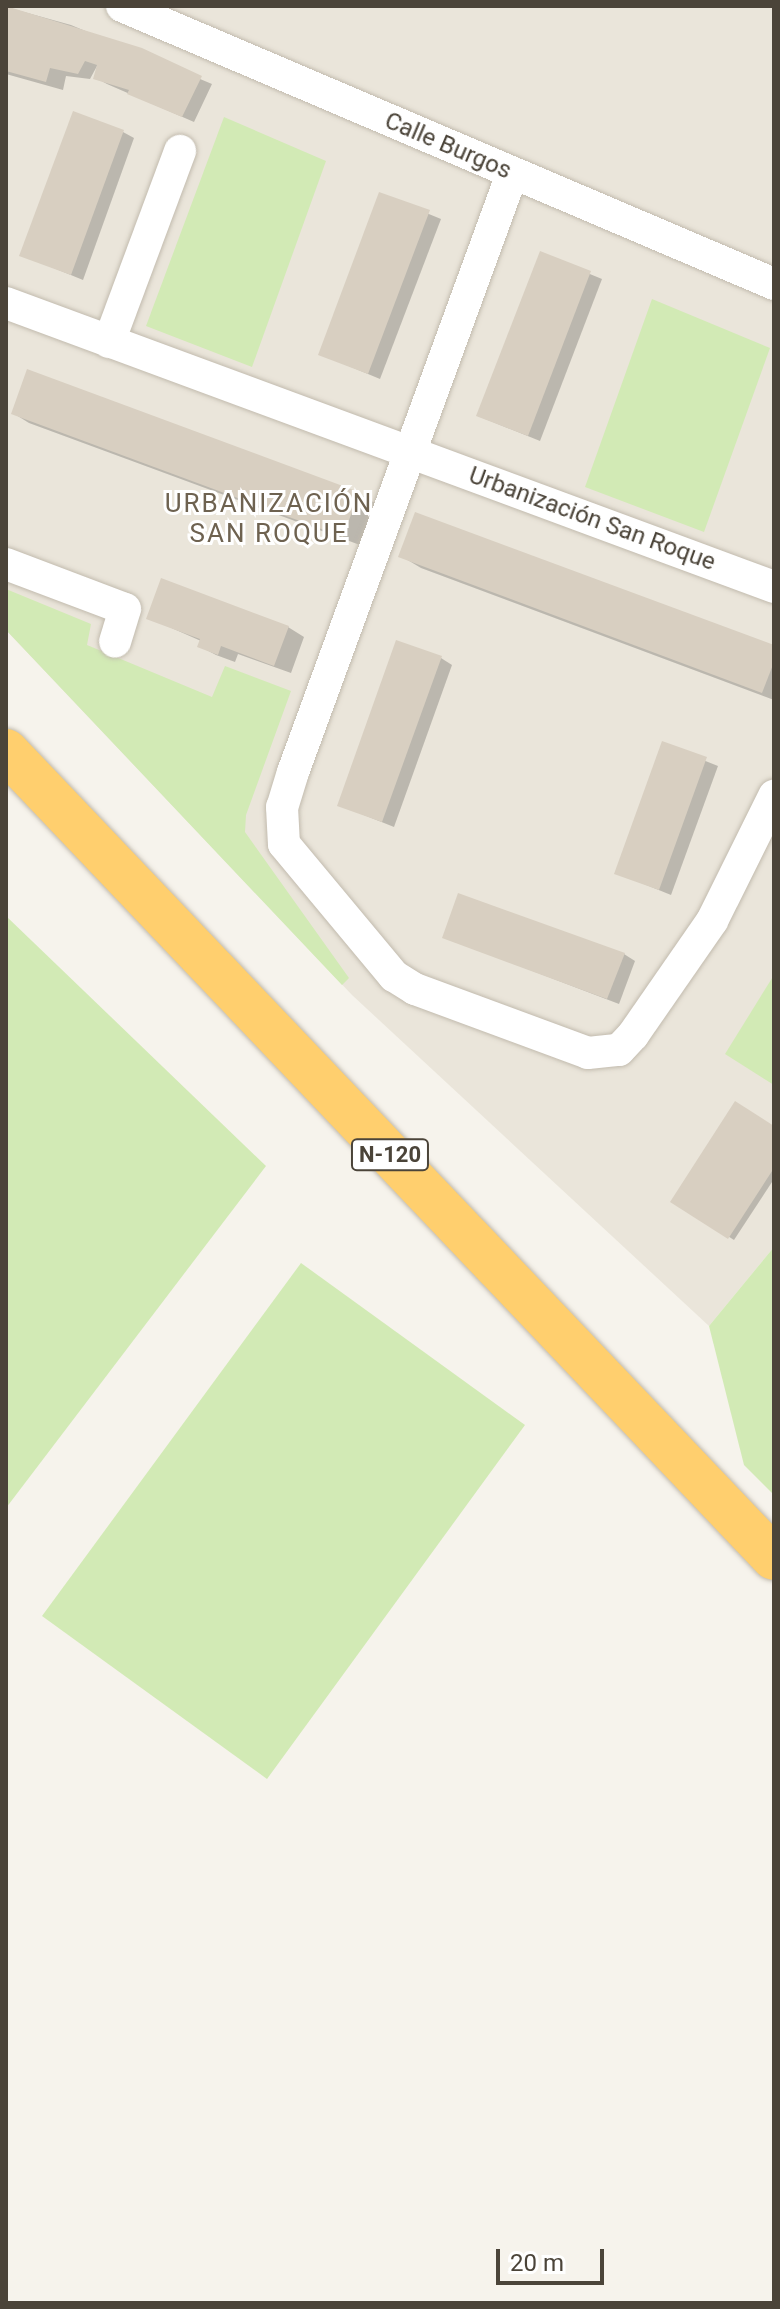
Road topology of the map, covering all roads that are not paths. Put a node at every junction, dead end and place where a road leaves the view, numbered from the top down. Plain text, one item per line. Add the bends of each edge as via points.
1 (122, 6) edge
2 (180, 151) dead end
3 (512, 174) junction
4 (774, 284) edge
5 (6, 303) edge
6 (109, 342) junction
7 (409, 452) junction
8 (6, 564) edge
9 (774, 587) edge
10 (115, 641) dead end
11 (6, 751) edge
12 (774, 796) edge
13 (774, 1558) edge

1 - 3 street, Calle Burgos
2 - 6 street
3 - 4 street, Calle Burgos
3 - 7 street
5 - 6 street, Urbanización San Roque
6 - 7 street, Urbanización San Roque
7 - 9 street, Urbanización San Roque
7 - 12 street via 293,772 279,832 331,904 394,976 415,989 588,1053 619,1050 712,921
8 - 10 street via 125,609
11 - 13 highway, N-120

